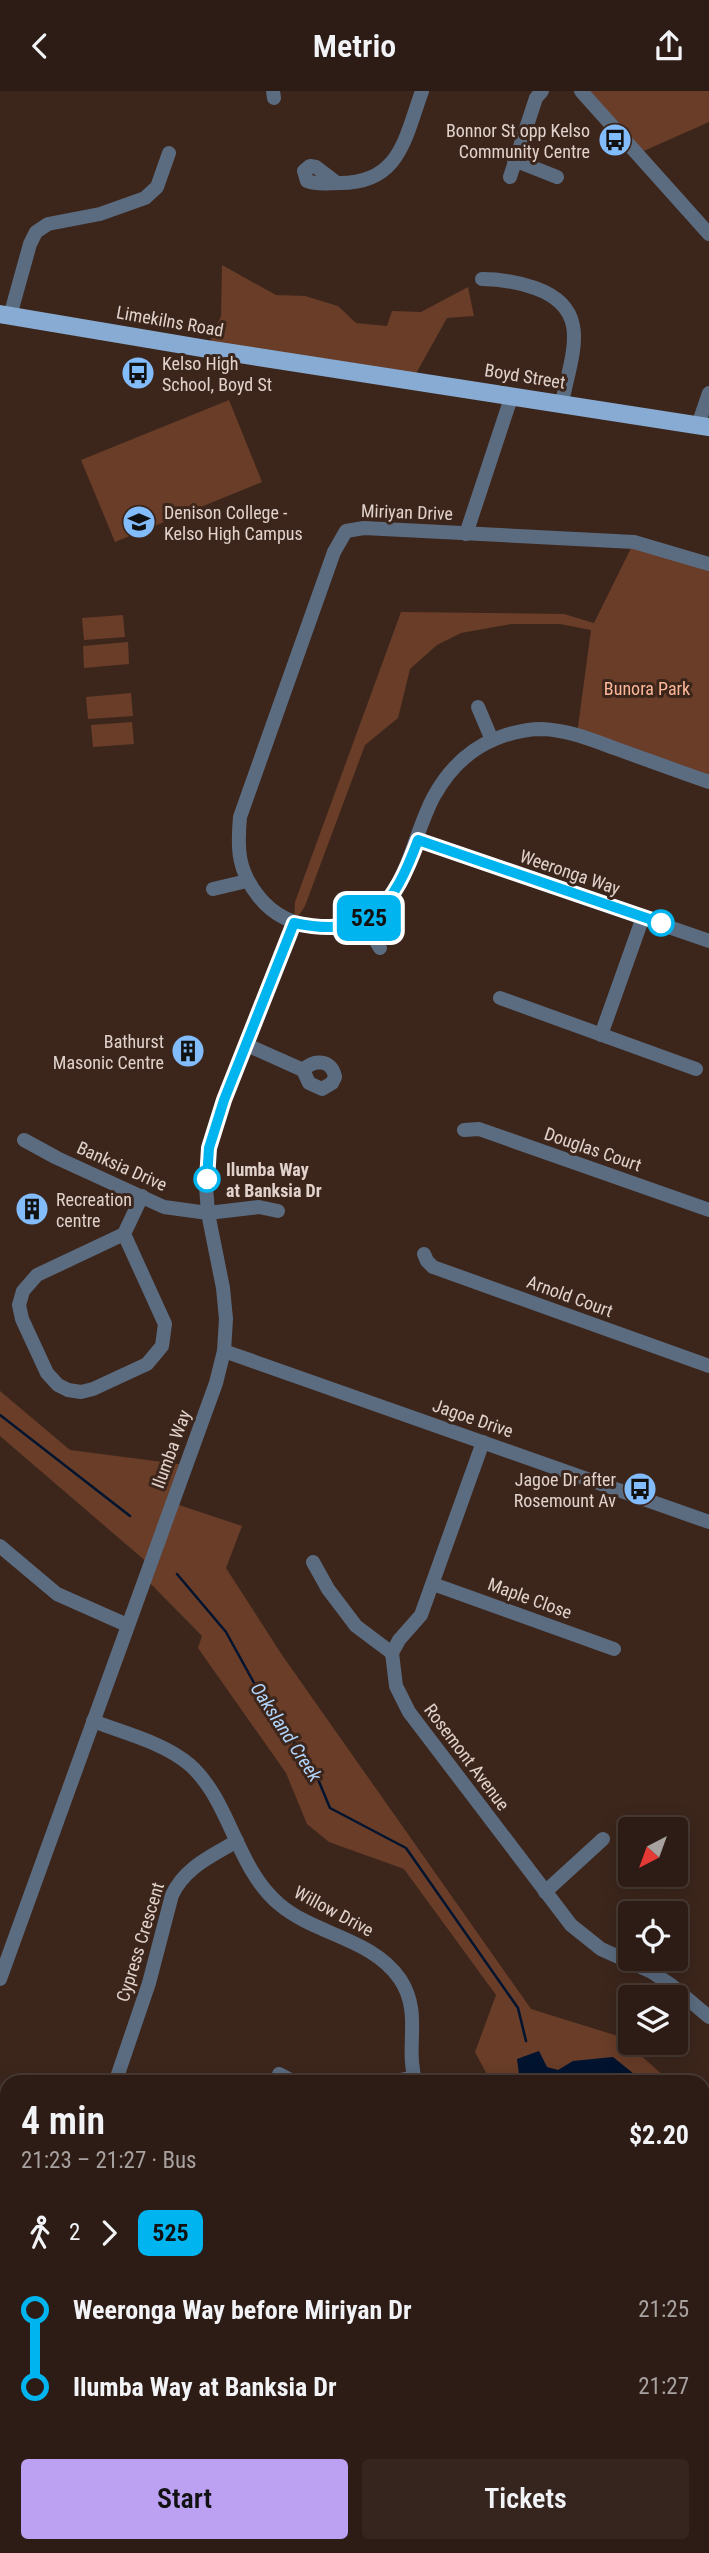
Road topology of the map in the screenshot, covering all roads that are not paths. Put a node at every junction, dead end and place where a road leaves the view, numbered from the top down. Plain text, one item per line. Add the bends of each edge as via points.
1 (422, 91) edge
2 (542, 91) edge
3 (581, 91) edge
4 (169, 153) dead end
5 (514, 160) junction
6 (510, 177) dead end
7 (558, 177) dead end
8 (337, 183) dead end
9 (709, 234) edge
10 (482, 279) dead end
11 (5, 315) edge
12 (334, 367) joint
13 (709, 393) edge
14 (512, 395) junction
15 (562, 403) junction
16 (703, 426) edge
17 (466, 534) junction
18 (709, 564) edge
19 (478, 708) dead end
20 (492, 740) junction
21 (709, 782) edge
22 (418, 840) junction
23 (247, 881) junction
24 (213, 889) dead end
25 (643, 917) junction
26 (364, 921) junction
27 (294, 923) junction
28 (709, 941) edge
29 (380, 948) dead end
30 (500, 998) dead end
31 (601, 1035) junction
32 (247, 1045) junction
33 (696, 1069) dead end
34 (303, 1070) dead end
35 (464, 1130) dead end
36 (24, 1140) dead end
37 (142, 1196) junction
38 (709, 1210) edge
39 (278, 1211) dead end
40 (208, 1213) junction
41 (124, 1234) junction
42 (424, 1254) dead end
43 (224, 1351) junction
44 (709, 1366) edge
45 (483, 1442) junction
46 (709, 1523) edge
47 (1, 1548) edge
48 (313, 1562) dead end
49 (433, 1584) junction
50 (127, 1625) junction
51 (614, 1649) dead end
52 (392, 1653) junction
53 (93, 1721) junction
54 (603, 1839) dead end
55 (237, 1841) junction
56 (545, 1892) junction
57 (0, 1979) edge
58 (709, 2017) edge
59 (118, 2075) edge
60 (414, 2075) edge

1 - 8 street via 400,151 389,167 364,181
2 - 5 street
3 - 9 street
4 - 11 street via 157,187 145,198 36,232
5 - 6 street
5 - 7 street
10 - 15 street via 510,280 554,296 571,314 574,336
11 - 12 main road, Limekilns Road
12 - 14 main road, Boyd Street
13 - 16 street
14 - 15 main road, Boyd Street
14 - 17 street
15 - 16 main road, Boyd Street
17 - 18 street, Miriyan Drive via 634,542
17 - 23 street, Miriyan Drive via 364,528 343,533 240,817 239,859
19 - 20 street
20 - 21 street via 524,730 562,731
20 - 22 street via 450,772 431,803
22 - 25 street, Weeronga Way
22 - 26 street via 395,891
23 - 24 street
23 - 27 street, Miriyan Drive via 270,910
25 - 28 street, Weeronga Way
25 - 31 street
26 - 27 street, Miriyan Drive via 322,927
26 - 29 street
27 - 32 street, Ilumba Way
30 - 31 street
31 - 33 street
32 - 34 street
32 - 40 street, Ilumba Way via 209,1148
35 - 38 street, Douglas Court via 479,1129
36 - 37 street, Banksia Drive
37 - 40 street, Banksia Drive via 164,1207
37 - 41 street
39 - 40 street, Banksia Drive via 259,1207
40 - 43 street, Ilumba Way via 225,1300
41 - 41 street via 165,1324 163,1346 148,1364 93,1389 68,1390 47,1373 25,1327 19,1305 23,1291 37,1275
42 - 44 street, Arnold Court via 433,1267
43 - 45 street, Jagoe Drive
43 - 50 street, Ilumba Way
45 - 46 street, Jagoe Drive
45 - 49 street
47 - 50 street via 57,1594
48 - 52 street via 356,1626
49 - 51 street, Maple Close
49 - 52 street via 421,1615
50 - 53 street, Ilumba Way
52 - 56 street, Rosemont Avenue via 396,1686 409,1711
53 - 55 street, Willow Drive via 174,1753 189,1764 205,1783
53 - 57 street, Ilumba Way
54 - 56 street
55 - 59 street, Cypress Crescent via 192,1867 178,1882
55 - 60 street, Willow Drive via 275,1901 382,1959 400,1980 414,2019
56 - 58 street, Rosemont Avenue via 585,1937 660,1977

